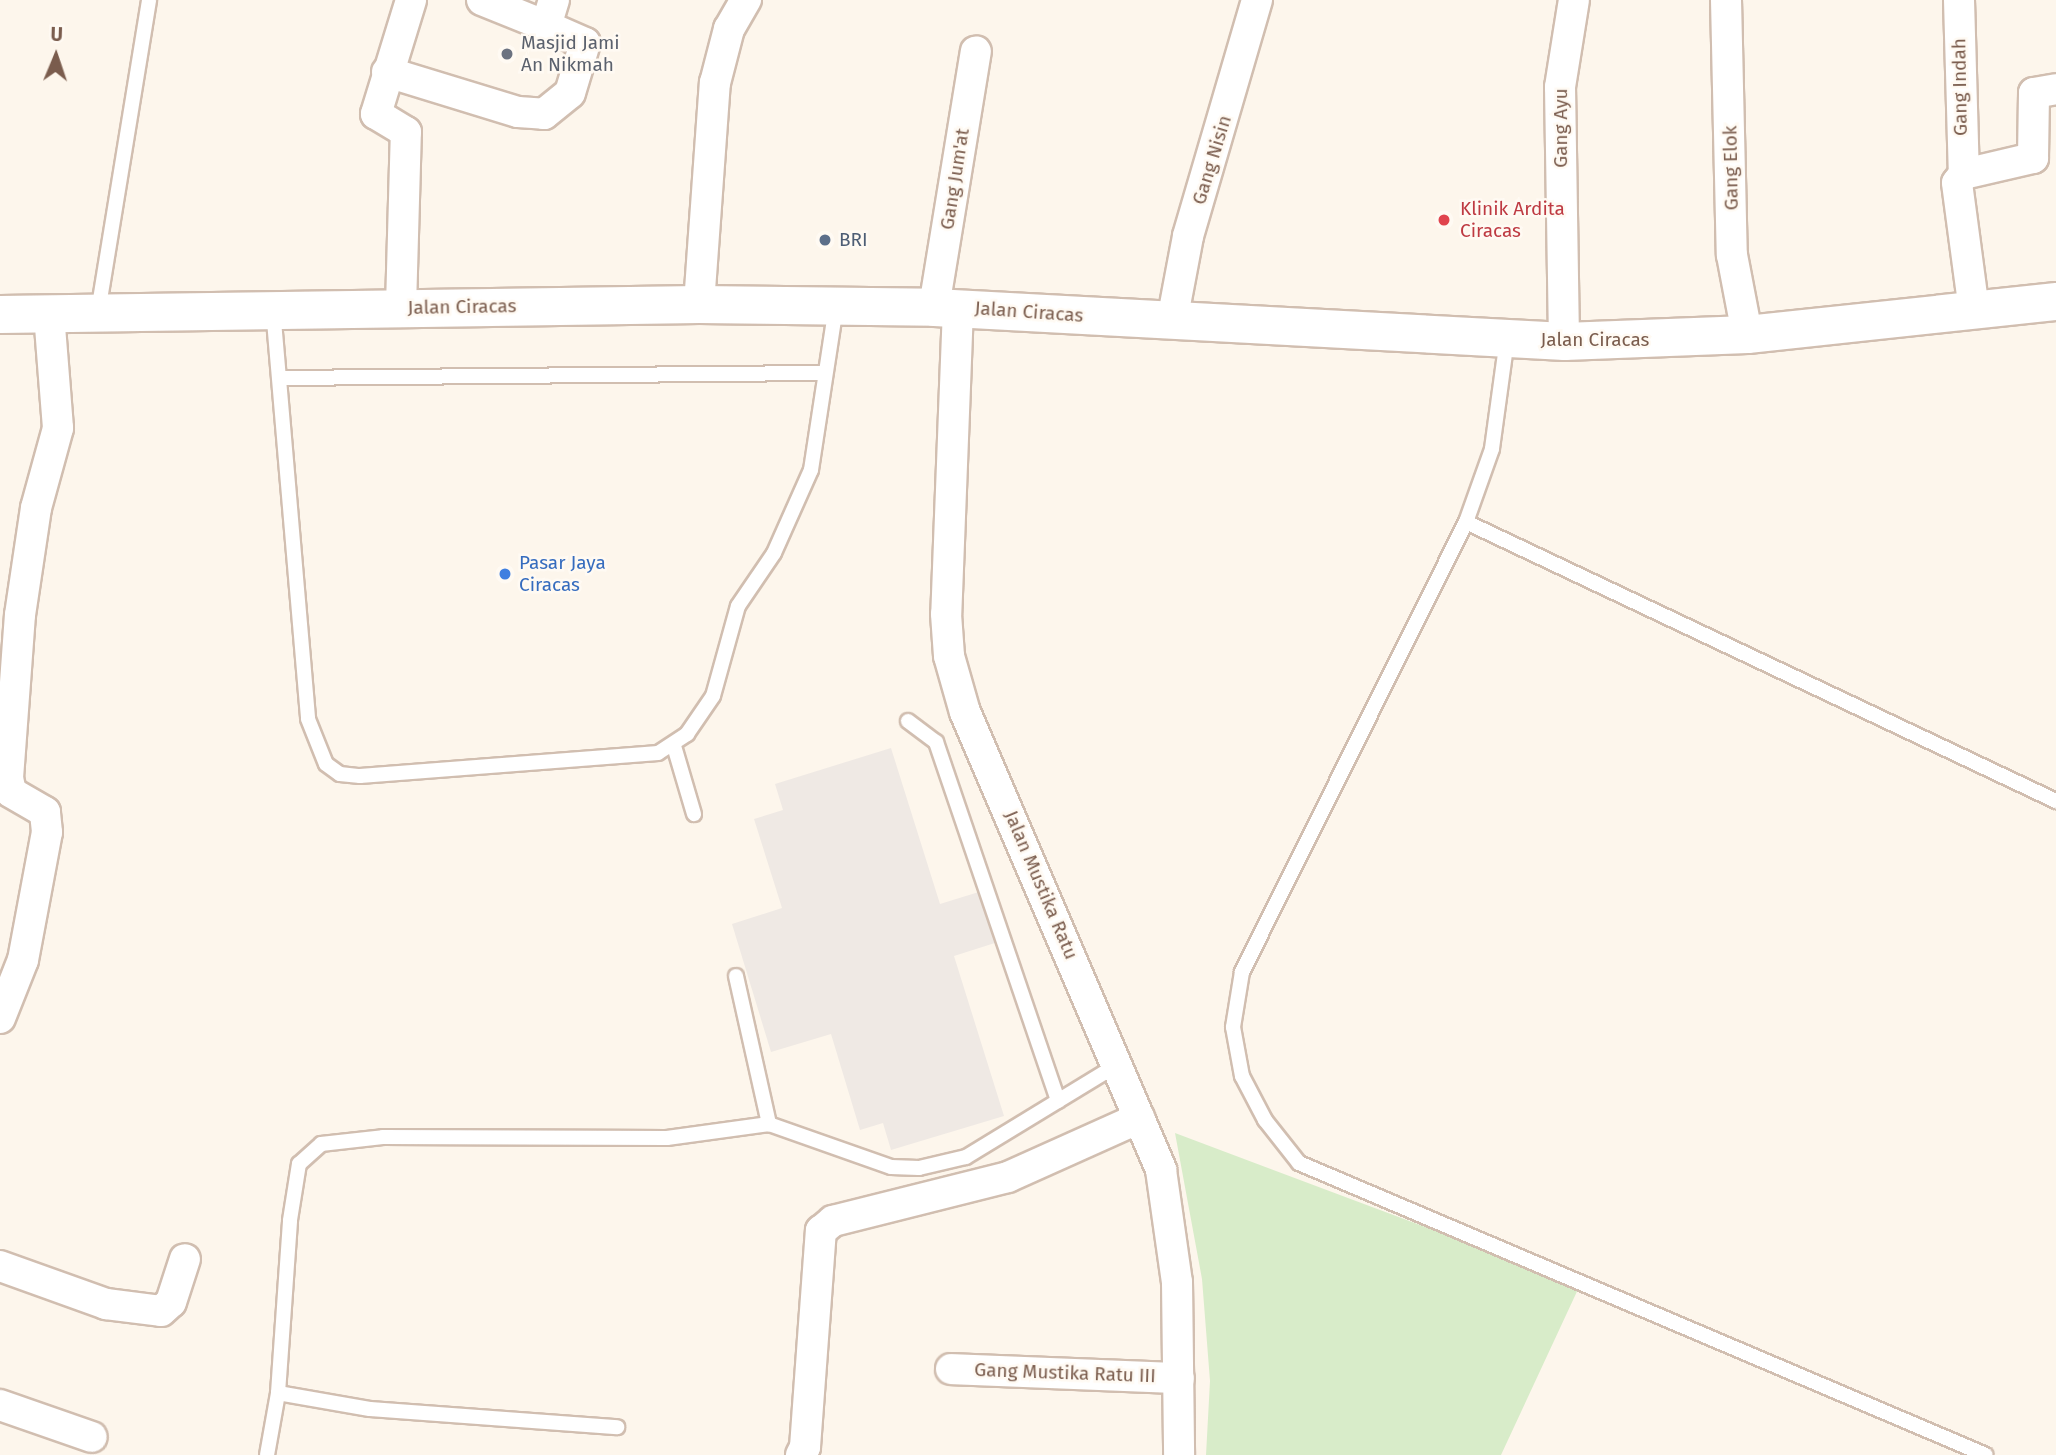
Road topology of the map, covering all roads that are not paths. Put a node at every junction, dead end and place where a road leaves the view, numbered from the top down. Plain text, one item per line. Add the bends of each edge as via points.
1 (149, 0) edge
2 (411, 0) edge
3 (482, 0) edge
4 (746, 0) edge
5 (1257, 0) edge
6 (1574, 0) edge
7 (1726, 0) edge
8 (1959, 0) edge
9 (550, 13) edge
10 (976, 51) dead end
11 (387, 72) junction
12 (2056, 89) edge
13 (1964, 174) junction
14 (2056, 301) edge
15 (699, 304) junction
16 (837, 305) junction
17 (401, 307) junction
18 (946, 307) junction
19 (273, 309) junction
20 (1974, 310) junction
21 (98, 312) junction
22 (49, 313) junction
23 (0, 314) edge
24 (1171, 321) junction
25 (1747, 334) junction
26 (1507, 339) junction
27 (1564, 341) junction
28 (825, 373) junction
29 (280, 378) junction
30 (1466, 522) junction
31 (908, 721) dead end
32 (674, 746) junction
33 (2056, 801) edge
34 (694, 814) dead end
35 (736, 976) dead end
36 (0, 1018) edge
37 (1115, 1066) junction
38 (1058, 1101) junction
39 (1139, 1118) junction
40 (769, 1124) junction
41 (185, 1259) dead end
42 (0, 1266) edge
43 (951, 1368) dead end
44 (1179, 1378) junction
45 (278, 1393) junction
46 (0, 1405) edge
47 (617, 1427) dead end
48 (92, 1437) dead end
49 (267, 1455) edge
50 (801, 1455) edge
51 (1179, 1455) edge
52 (1986, 1455) edge

1 - 21 lane
2 - 11 street
3 - 9 street
4 - 15 street via 729,29 715,83
5 - 24 street, Gang Nisin via 1188,236
6 - 27 street, Gang Ayu via 1560,87
7 - 25 street, Gang Elok via 1732,256
8 - 13 street, Gang Indah
9 - 11 street via 585,43 570,93 544,114 518,112
10 - 18 street, Gang Jum'at
11 - 17 street via 376,114 406,132
12 - 13 street via 2034,93 2033,158
13 - 20 street, Gang Indah via 1957,183
14 - 20 street, Jalan Ciracas
15 - 16 street, Jalan Ciracas
15 - 17 street, Jalan Ciracas
16 - 18 street, Jalan Ciracas
16 - 28 lane
17 - 19 street, Jalan Ciracas
18 - 24 street, Jalan Ciracas
18 - 37 street, Jalan Mustika Ratu via 949,656 965,712 1048,897
19 - 21 street, Jalan Ciracas
19 - 29 lane
20 - 25 street, Jalan Ciracas
21 - 22 street, Jalan Ciracas
22 - 23 street, Jalan Ciracas
22 - 36 street via 58,428 36,508 20,615 8,778 11,792 45,812 47,832 23,960
24 - 26 street, Jalan Ciracas
25 - 27 street, Jalan Ciracas
26 - 27 street, Jalan Ciracas
26 - 30 lane via 1492,449
28 - 29 lane
28 - 32 lane via 811,470 797,507 774,553 738,606 713,696 702,717
29 - 32 lane via 308,719 326,764 340,774 360,776 658,753
30 - 33 lane
30 - 52 lane via 1242,972 1233,1027 1242,1076 1265,1120 1299,1163
31 - 38 lane via 936,742
32 - 34 lane
35 - 40 lane
37 - 38 lane
37 - 39 street, Jalan Mustika Ratu
38 - 40 lane via 966,1157 919,1168 891,1167
39 - 44 street, Jalan Mustika Ratu via 1166,1187 1177,1282
39 - 50 street via 1008,1177 833,1221 821,1231
40 - 45 lane via 667,1138 383,1137 321,1144 299,1164
41 - 42 street via 171,1302 161,1311 106,1304
43 - 44 street, Gang Mustika Ratu III
44 - 51 street, Jalan Mustika Ratu
45 - 47 lane via 370,1409
45 - 49 lane
46 - 48 street

